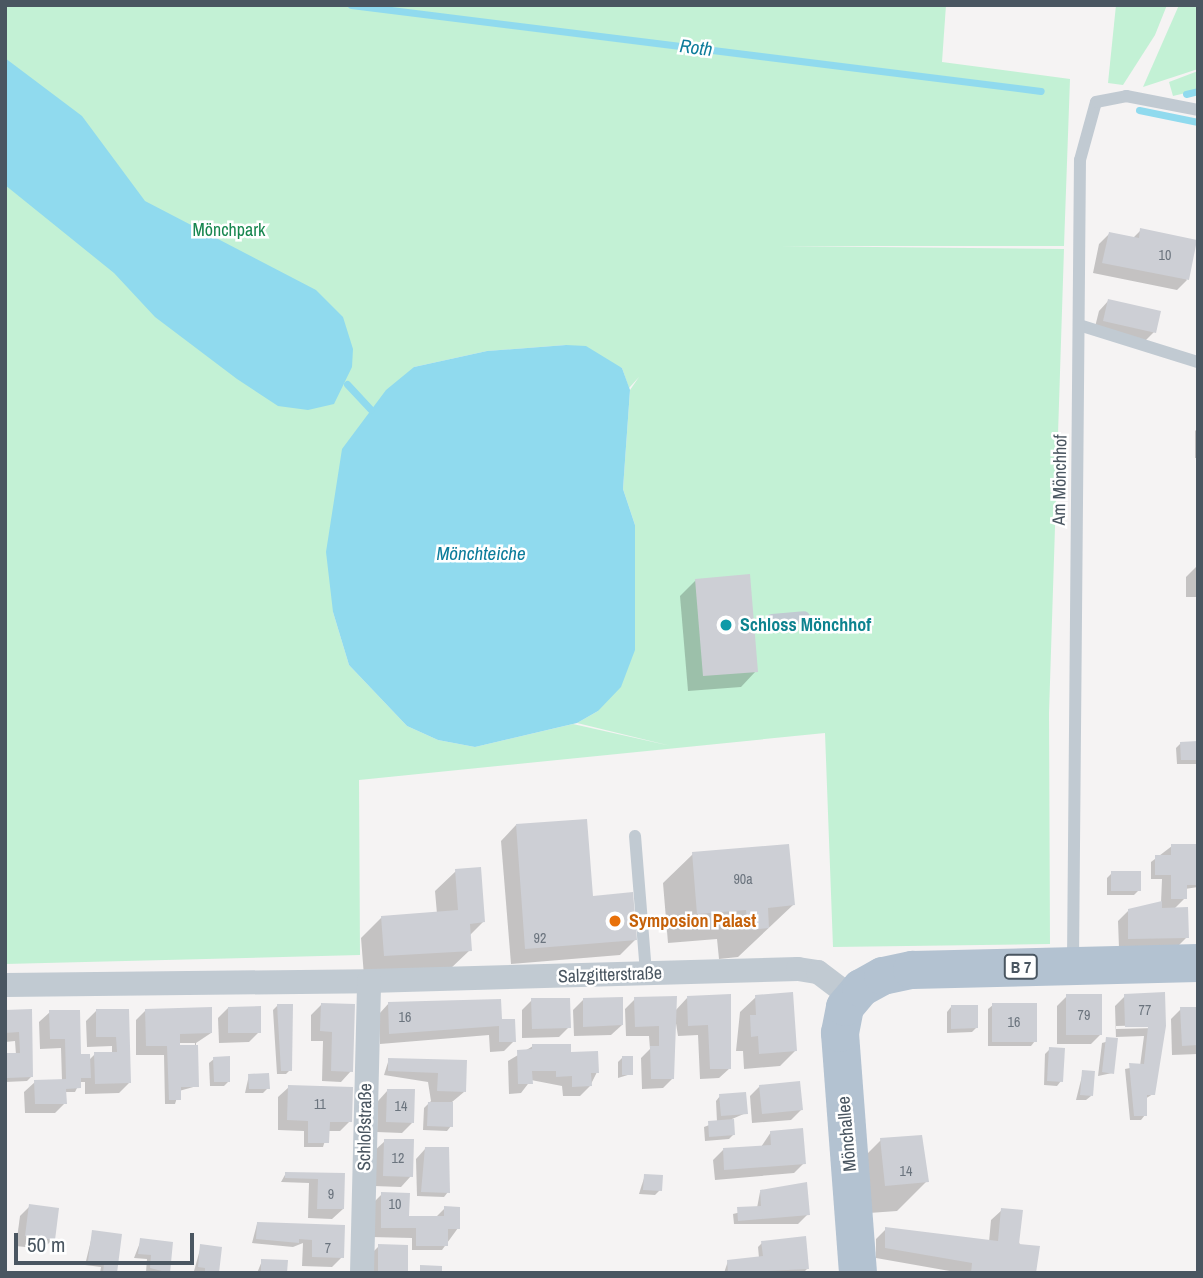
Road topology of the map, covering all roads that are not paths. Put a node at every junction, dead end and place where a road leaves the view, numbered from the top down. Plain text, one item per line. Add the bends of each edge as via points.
1 (1198, 110) edge
2 (1079, 325) junction
3 (1198, 362) edge
4 (804, 617) dead end
5 (772, 620) dead end
6 (635, 836) dead end
7 (1198, 963) edge
8 (1073, 966) junction
9 (646, 974) junction
10 (369, 981) junction
11 (5, 985) edge
12 (852, 997) junction
13 (362, 1273) edge
14 (859, 1273) edge

1 - 2 lane, Am Mönchhof via 1126,96 1096,102 1080,160
2 - 3 lane
2 - 8 lane, Am Mönchhof
4 - 5 lane
6 - 9 lane
7 - 8 main road, B 7
8 - 12 main road, B 7 via 912,970 883,976
9 - 10 street, Salzgitterstraße
9 - 12 street, Salzgitterstraße via 798,969 818,972
10 - 11 street, Salzgitterstraße
10 - 13 street, Schloßstraße
12 - 14 main road, Mönchallee via 841,1019 840,1052

